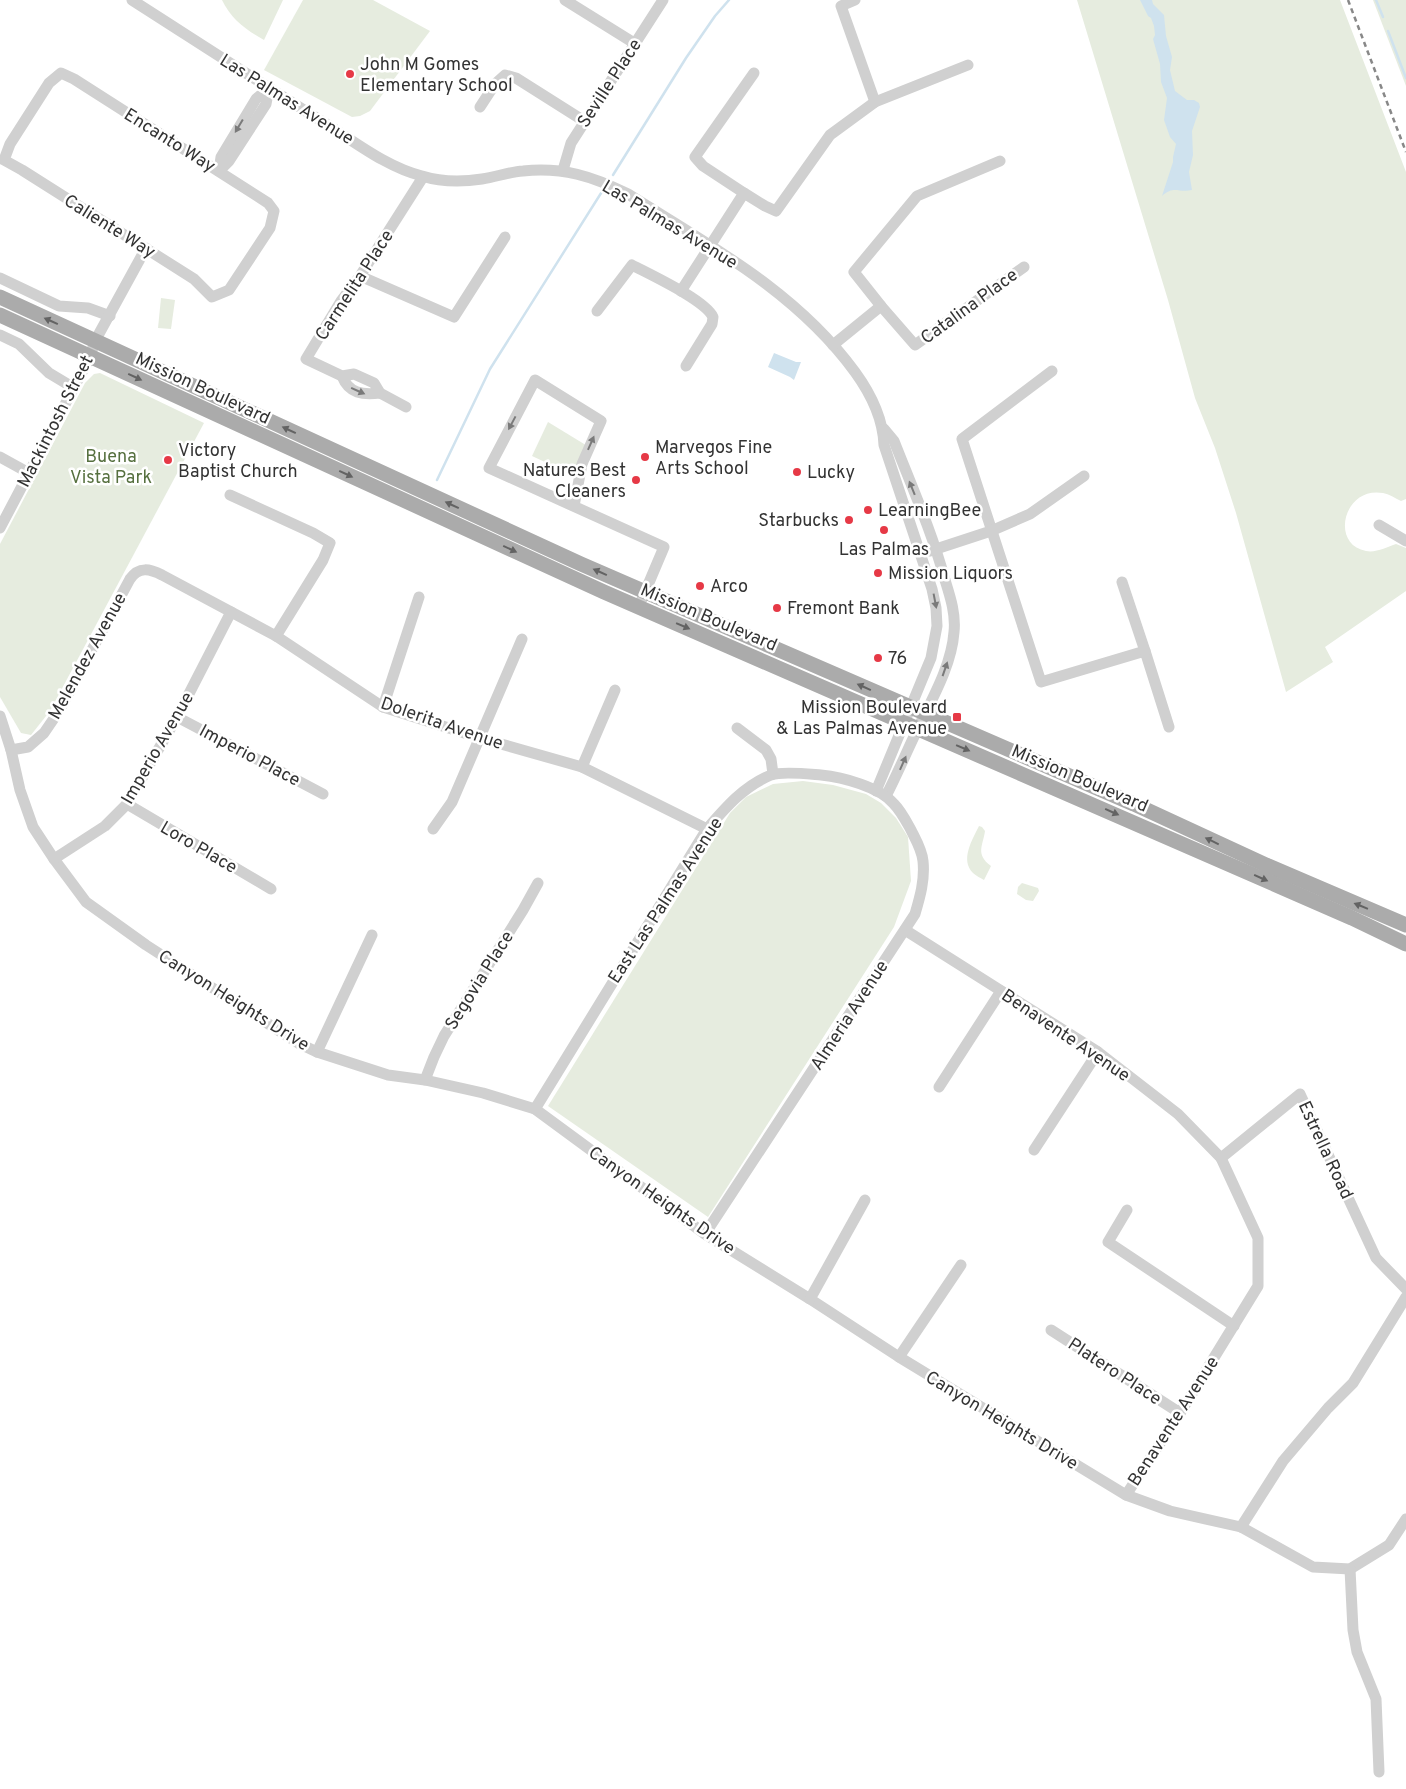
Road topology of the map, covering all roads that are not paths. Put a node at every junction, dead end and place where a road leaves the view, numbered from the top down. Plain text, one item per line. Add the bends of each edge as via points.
1 (132, 0) edge
2 (566, 0) edge
3 (663, 0) edge
4 (855, 0) edge
5 (634, 43) junction
6 (968, 65) dead end
7 (754, 72) dead end
8 (61, 73) joint
9 (269, 88) junction
10 (875, 102) junction
11 (480, 107) dead end
12 (584, 121) junction
13 (1000, 160) dead end
14 (563, 170) junction
15 (219, 171) junction
16 (422, 177) junction
17 (744, 193) junction
18 (504, 237) dead end
19 (710, 246) junction
20 (146, 248) junction
21 (1024, 267) dead end
22 (360, 276) junction
23 (0, 278) edge
24 (681, 291) junction
25 (212, 296) joint
26 (0, 297) edge
27 (881, 306) junction
28 (597, 311) dead end
29 (0, 316) edge
30 (110, 316) junction
31 (0, 335) edge
32 (95, 341) junction
33 (833, 345) junction
34 (90, 357) junction
35 (686, 366) dead end
36 (1052, 371) dead end
37 (74, 388) junction
38 (406, 406) dead end
39 (884, 429) junction
40 (0, 457) edge
41 (29, 473) junction
42 (1084, 476) dead end
43 (230, 495) dead end
44 (574, 506) junction
45 (1379, 525) dead end
46 (0, 528) edge
47 (991, 531) junction
48 (1406, 541) edge
49 (937, 549) junction
50 (921, 554) junction
51 (135, 572) joint
52 (1122, 582) dead end
53 (645, 592) junction
54 (419, 596) dead end
55 (638, 607) junction
56 (231, 612) junction
57 (276, 636) junction
58 (522, 639) dead end
59 (1145, 651) junction
60 (615, 690) dead end
61 (383, 707) junction
62 (911, 707) junction
63 (925, 713) junction
64 (0, 716) edge
65 (176, 716) junction
66 (911, 725) junction
67 (1169, 727) dead end
68 (737, 728) dead end
69 (480, 738) junction
70 (11, 750) junction
71 (582, 767) junction
72 (773, 774) junction
73 (881, 793) junction
74 (323, 794) dead end
75 (127, 804) junction
76 (433, 829) dead end
77 (707, 829) junction
78 (54, 859) junction
79 (538, 883) dead end
80 (271, 889) dead end
81 (1406, 925) edge
82 (904, 930) junction
83 (372, 935) dead end
84 (1406, 944) edge
85 (1001, 992) junction
86 (317, 1052) junction
87 (1098, 1052) junction
88 (425, 1080) junction
89 (939, 1087) dead end
90 (535, 1109) junction
91 (1034, 1150) dead end
92 (1221, 1158) junction
93 (865, 1200) dead end
94 (1127, 1210) dead end
95 (705, 1234) junction
96 (961, 1264) dead end
97 (1406, 1289) edge
98 (1406, 1297) edge
99 (810, 1299) junction
100 (1234, 1326) junction
101 (1051, 1330) dead end
102 (899, 1357) junction
103 (1180, 1413) junction
104 (1126, 1495) junction
105 (1406, 1518) edge
106 (1241, 1527) junction
107 (1350, 1569) junction
108 (1379, 1772) dead end

1 - 9 street, Las Palmas Avenue
2 - 5 street
3 - 5 street, Seville Place
4 - 10 street via 841,6
5 - 12 street, Seville Place
6 - 10 street
7 - 17 street via 695,157 702,166
8 - 15 street, Encanto Way
8 - 20 street, Caliente Way via 49,84 10,144 4,160
9 - 15 street via 266,104
9 - 16 street, Las Palmas Avenue via 378,157
10 - 17 street via 830,135 776,211
11 - 12 street via 505,75 516,78
12 - 14 street, Seville Place via 570,143
13 - 27 street via 917,196 854,272
14 - 16 street, Las Palmas Avenue via 521,171 457,181
14 - 19 street, Las Palmas Avenue via 621,190
15 - 25 street, Encanto Way via 268,203 274,211 270,228 229,290
16 - 22 street, Carmelita Place
17 - 19 street
18 - 22 street via 454,317
19 - 24 street
19 - 33 street, Las Palmas Avenue via 764,281 817,326
20 - 25 street, Caliente Way via 194,278
20 - 30 street, Mackintosh Street
21 - 27 street, Catalina Place via 915,345
22 - 38 street, Carmelita Place via 306,359 342,376 354,374 374,383 380,393
23 - 30 street via 59,306 88,308
24 - 28 street via 632,265
24 - 35 street via 714,317
32 -> 26 main road, Mission Boulevard
27 - 33 street
29 - 34 main road, Mission Boulevard
30 - 32 street, Mackintosh Street
31 - 37 street via 19,344 49,373
32 - 34 street, Mackintosh Street
53 -> 32 main road, Mission Boulevard
33 - 39 street, Las Palmas Avenue via 868,391
34 - 37 street, Mackintosh Street
34 -> 55 main road, Mission Boulevard
36 - 47 street via 962,439
37 - 41 street, Mackintosh Street
49 -> 39 street, Las Palmas Avenue via 894,441
39 - 50 street, Las Palmas Avenue via 884,445
40 - 41 street
41 - 46 street, Mackintosh Street
42 - 47 street via 1030,514
43 - 57 street via 330,544
44 -> 44 street via 582,464 601,421 535,380 489,468
44 - 53 street via 664,547
45 - 48 street
47 - 49 street
47 - 59 street via 1041,682
49 - 50 street
63 -> 49 street, Las Palmas Avenue via 934,699 954,632 951,599
50 -> 62 street, Las Palmas Avenue via 936,608 937,626 931,658
51 - 56 street, Dolerita Avenue via 146,569 155,572
51 - 70 street, Melendez Avenue via 44,733 28,747
52 - 59 street
53 - 55 street
62 -> 53 main road, Mission Boulevard
54 - 61 street
55 -> 66 main road, Mission Boulevard
56 - 57 street, Dolerita Avenue
56 - 65 street, Imperio Avenue
57 - 61 street, Dolerita Avenue
58 - 69 street
59 - 67 street
60 - 71 street
61 - 69 street, Dolerita Avenue
62 - 63 main road, Mission Boulevard
62 - 66 street
63 - 66 street, Las Palmas Avenue
81 -> 63 main road, Mission Boulevard
64 - 70 street, Canyon Heights Drive
65 - 74 street, Imperio Place
65 - 75 street, Imperio Avenue
66 - 73 street
66 -> 84 main road, Mission Boulevard via 1361,921
68 - 72 street via 766,750
69 - 71 street, Dolerita Avenue
69 - 76 street via 452,802
70 - 78 street, Canyon Heights Drive via 33,827
71 - 77 street, Dolerita Avenue
72 - 73 street, East Las Palmas Avenue via 827,775
72 - 77 street, East Las Palmas Avenue via 729,802
73 - 82 street, Almeria Avenue via 894,803 908,824 923,859 922,888 915,914
75 - 78 street, Imperio Avenue via 105,826
75 - 80 street, Loro Place
77 - 90 street, East Las Palmas Avenue
78 - 86 street, Canyon Heights Drive via 86,902 146,945
79 - 88 street, Segovia Place via 444,1036
82 - 85 street, Benavente Avenue
82 - 95 street, Almeria Avenue
83 - 86 street
85 - 87 street, Benavente Avenue
85 - 89 street
86 - 88 street, Canyon Heights Drive via 388,1075
87 - 91 street
87 - 92 street, Benavente Avenue via 1178,1114
88 - 90 street, Canyon Heights Drive
90 - 95 street, Canyon Heights Drive
92 - 97 street, Estrella Road via 1300,1094 1376,1258
92 - 100 street, Benavente Avenue via 1258,1238 1258,1286
93 - 99 street
94 - 100 street via 1108,1242
95 - 99 street, Canyon Heights Drive
96 - 102 street
98 - 106 street via 1353,1383 1283,1461
99 - 102 street, Canyon Heights Drive
100 - 103 street, Benavente Avenue
101 - 103 street, Platero Place
102 - 104 street, Canyon Heights Drive
103 - 104 street, Benavente Avenue
104 - 106 street, Canyon Heights Drive via 1170,1511
105 - 107 street via 1389,1545
106 - 107 street, Canyon Heights Drive via 1313,1567
107 - 108 street via 1352,1630 1357,1652 1376,1698

